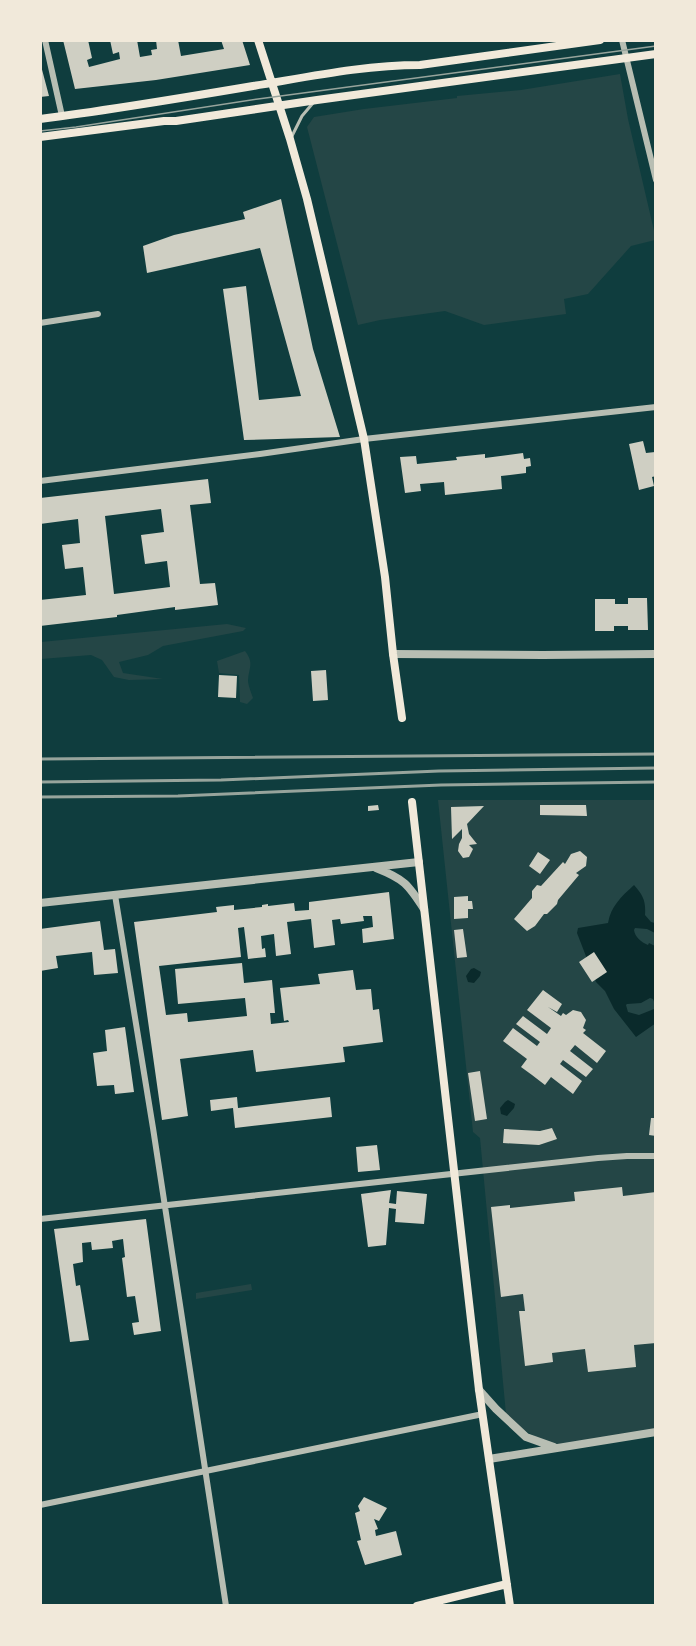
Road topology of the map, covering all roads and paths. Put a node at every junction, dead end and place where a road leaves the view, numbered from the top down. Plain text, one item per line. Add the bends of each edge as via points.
1 (45, 40) edge
2 (258, 40) edge
3 (600, 40) edge
4 (622, 40) edge
5 (656, 54) edge
6 (626, 58) junction
7 (272, 83) junction
8 (316, 100) junction
9 (279, 106) junction
10 (62, 116) junction
11 (40, 119) edge
12 (40, 137) edge
13 (290, 139) junction
14 (656, 180) edge
15 (98, 314) dead end
16 (40, 323) edge
17 (656, 407) edge
18 (364, 439) junction
19 (40, 481) edge
20 (393, 654) junction
21 (656, 654) edge
22 (402, 718) dead end
23 (412, 801) dead end
24 (419, 862) junction
25 (374, 867) junction
26 (115, 895) junction
27 (40, 903) edge
28 (424, 909) junction
29 (656, 1156) edge
30 (454, 1173) junction
31 (164, 1205) junction
32 (40, 1219) edge
33 (479, 1390) junction
34 (483, 1414) junction
35 (656, 1432) edge
36 (555, 1448) junction
37 (489, 1459) junction
38 (205, 1470) junction
39 (40, 1505) edge
40 (507, 1584) junction
41 (226, 1605) edge
42 (417, 1605) edge
43 (510, 1605) edge

1 - 10 street
2 - 7 main road
3 - 7 main road
4 - 6 street
5 - 6 main road
6 - 8 main road
6 - 14 street
7 - 9 main road
7 - 10 main road
8 - 9 main road
8 - 13 lane
9 - 12 main road
9 - 13 main road
10 - 11 main road
13 - 18 main road
15 - 16 street
17 - 18 street
18 - 19 street
18 - 20 main road
20 - 21 street
20 - 22 main road
23 - 24 main road
24 - 25 street
24 - 28 main road
25 - 26 street
25 - 28 street via 409,886
26 - 27 street
26 - 31 street
28 - 30 main road
29 - 30 street via 608,1157
30 - 31 street
30 - 33 main road
31 - 32 street
31 - 38 street
33 - 34 main road
33 - 36 street via 526,1437
34 - 37 main road
34 - 38 street
35 - 36 street
36 - 37 street
37 - 40 main road
38 - 39 street
38 - 41 street
40 - 42 main road
40 - 43 main road

